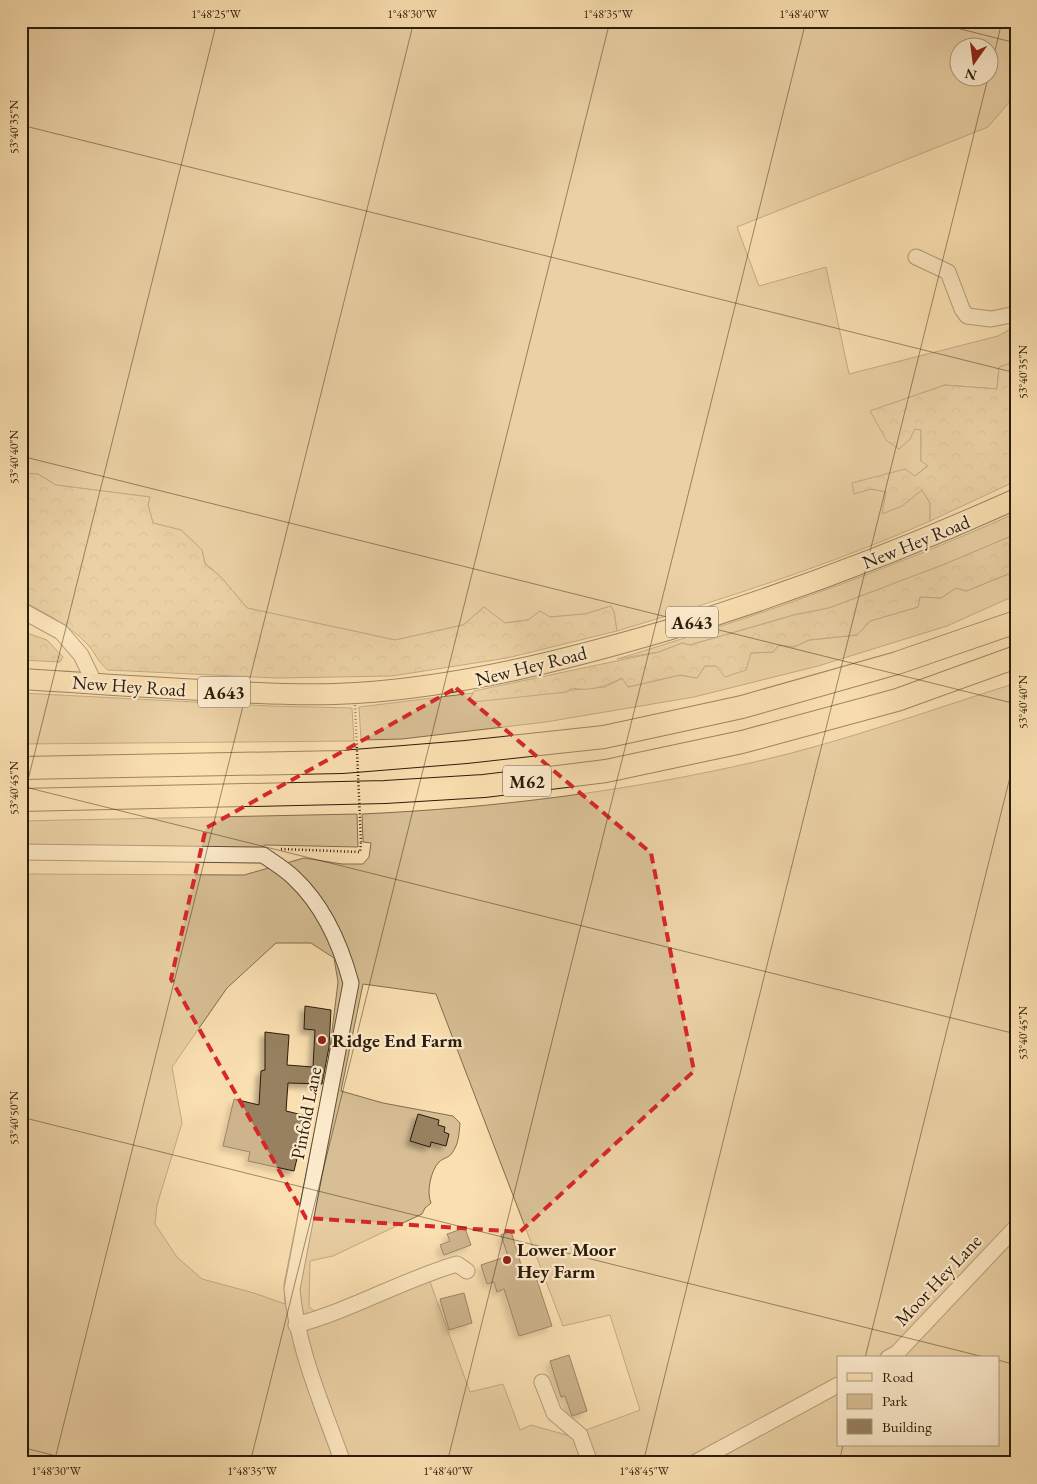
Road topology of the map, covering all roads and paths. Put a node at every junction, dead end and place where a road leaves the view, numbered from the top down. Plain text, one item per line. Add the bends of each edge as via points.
1 (916, 257) dead end
2 (1016, 314) edge
3 (1016, 499) edge
4 (21, 610) edge
5 (1016, 622) edge
6 (1016, 657) edge
7 (21, 679) edge
8 (95, 684) junction
9 (355, 705) dead end
10 (21, 768) edge
11 (21, 800) edge
12 (21, 852) edge
13 (263, 855) junction
14 (1016, 1227) edge
15 (467, 1272) dead end
16 (296, 1325) junction
17 (892, 1356) edge
18 (542, 1382) dead end
19 (837, 1386) edge
20 (344, 1463) edge
21 (590, 1463) edge
22 (694, 1463) edge

1 - 2 street via 948,272 967,316 990,319
3 - 8 main road, New Hey Road / A643 via 898,550 771,597 641,638 522,670 411,689 324,695
4 - 8 street via 61,632 80,655
5 - 10 highway, M62 via 897,663 751,704 604,737 342,762
6 - 11 highway, M62 via 897,700 742,742 606,771 484,786 385,792
7 - 8 main road, New Hey Road / A643
9 - 13 path, bridge via 360,852 280,849
12 - 13 street
13 - 16 street, Pinfold Lane via 294,878 313,899 344,956 351,983 292,1289
14 - 17 street, Moor Hey Lane
15 - 16 street via 457,1264 446,1267 363,1302
16 - 20 street, Pinfold Lane
18 - 21 street via 554,1413 580,1435
19 - 22 street

